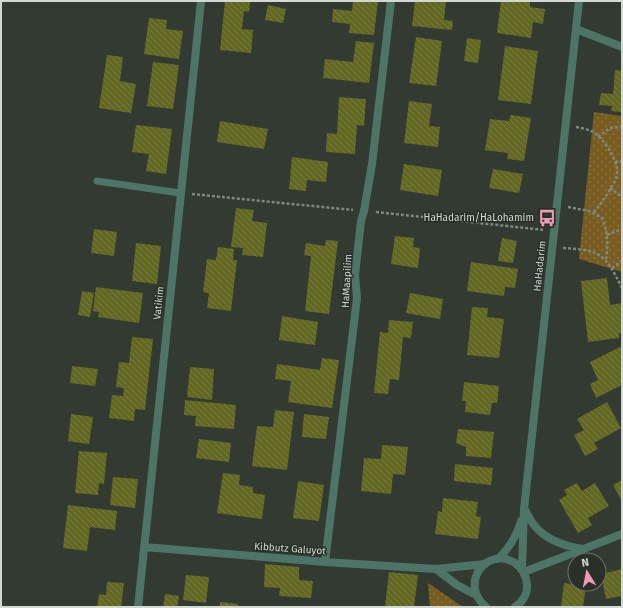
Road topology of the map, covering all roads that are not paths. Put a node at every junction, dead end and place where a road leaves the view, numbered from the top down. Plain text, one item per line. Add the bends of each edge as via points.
1 (200, 1) edge
2 (391, 1) edge
3 (579, 1) edge
4 (576, 29) junction
5 (622, 47) edge
6 (97, 181) dead end
7 (180, 193) junction
8 (524, 508) junction
9 (622, 534) edge
10 (144, 547) junction
11 (582, 550) junction
12 (498, 559) junction
13 (325, 562) junction
14 (485, 564) junction
15 (436, 569) junction
16 (523, 570) junction
17 (476, 595) junction
18 (483, 606) edge
19 (516, 606) edge
20 (138, 607) edge

1 - 7 street, Vatikim
2 - 13 street, HaMaapilim via 372,164 361,221 356,275 357,298
3 - 4 street, HaHadarim
4 - 5 street
4 - 8 street, HaHadarim
6 - 7 lane
7 - 10 street, Vatikim
8 - 11 street via 533,524 542,533 557,542
8 - 12 street, HaHadarim via 513,541
8 - 16 street, HaHadarim
9 - 11 street
10 - 13 street, Kibbutz Galuyot
10 - 20 street, Vatikim
11 - 16 street
12 - 14 street, Kibbutz Galuyot
12 - 16 street via 512,561
13 - 15 street, Kibbutz Galuyot
14 - 15 street, Kibbutz Galuyot
14 - 17 street via 475,578
15 - 17 street
16 - 19 street, HaHadarim via 527,586 523,600
17 - 18 street

